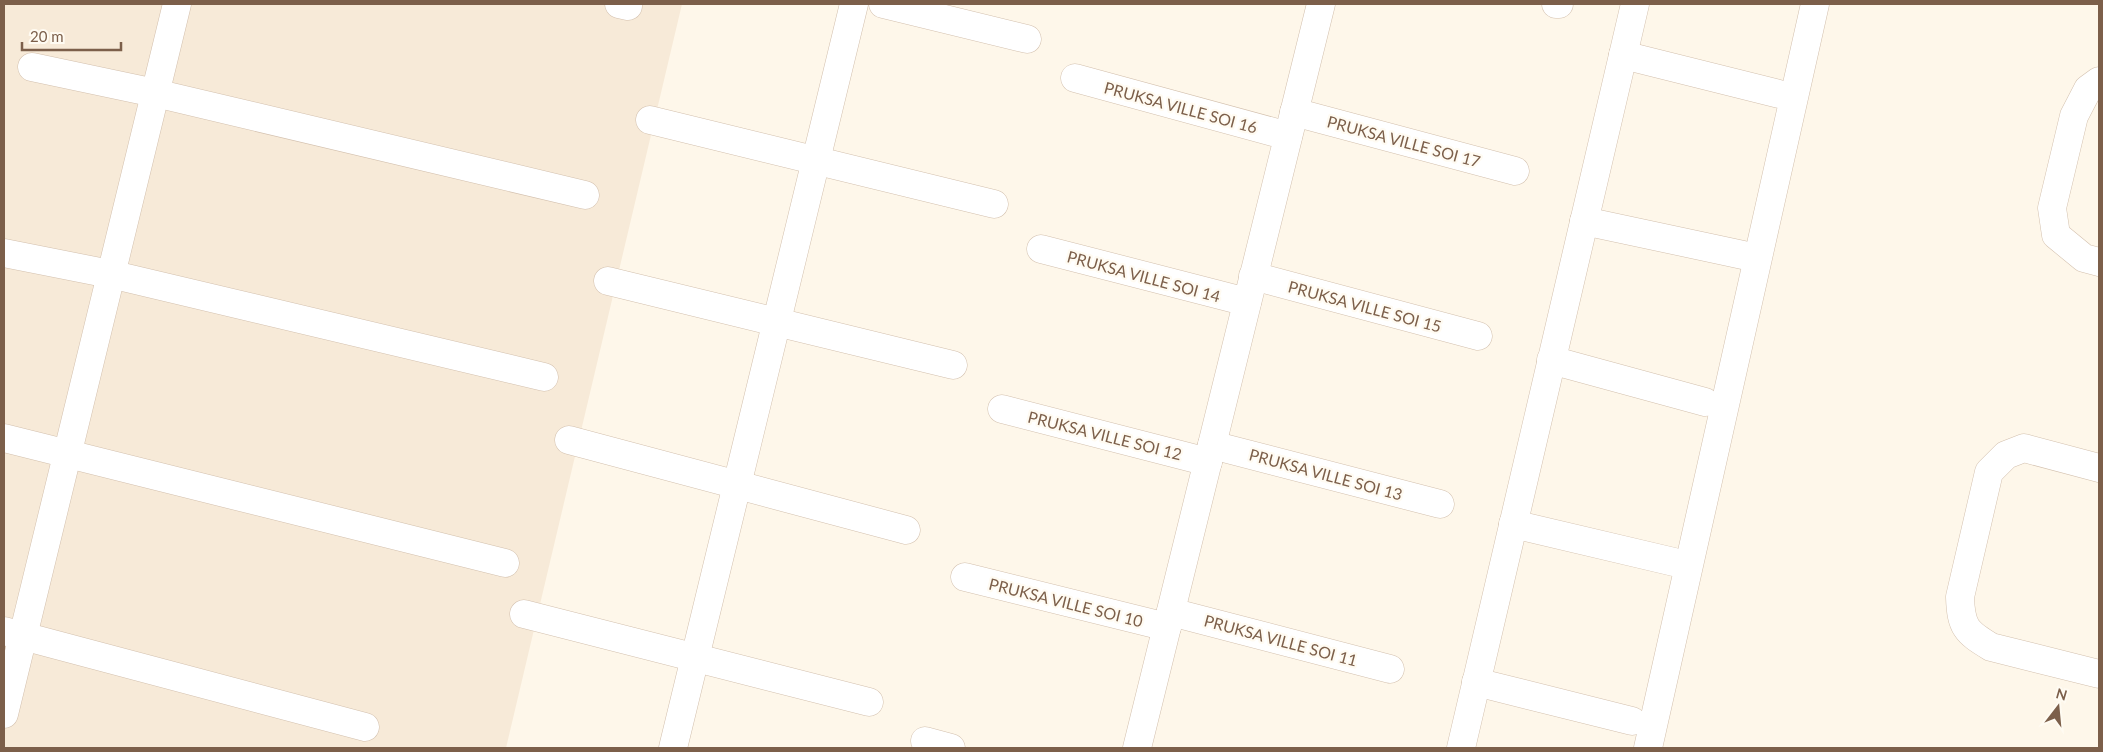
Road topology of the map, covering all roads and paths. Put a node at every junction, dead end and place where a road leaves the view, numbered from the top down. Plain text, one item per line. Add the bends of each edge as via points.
1 (177, 4) edge
2 (854, 4) edge
3 (883, 4) edge
4 (1321, 4) edge
5 (1635, 4) edge
6 (1815, 4) edge
7 (1027, 39) dead end
8 (1622, 55) junction
9 (32, 67) dead end
10 (1075, 78) dead end
11 (2099, 80) edge
12 (155, 94) junction
13 (1779, 94) dead end
14 (650, 120) dead end
15 (1291, 124) junction
16 (816, 160) junction
17 (1515, 171) dead end
18 (585, 195) dead end
19 (994, 204) dead end
20 (1584, 221) junction
21 (1041, 249) dead end
22 (4, 252) edge
23 (1743, 255) dead end
24 (2099, 262) edge
25 (110, 274) junction
26 (1253, 276) junction
27 (608, 281) dead end
28 (1247, 302) junction
29 (776, 321) junction
30 (1478, 336) dead end
31 (1551, 360) junction
32 (953, 365) dead end
33 (544, 377) dead end
34 (1705, 402) dead end
35 (1002, 409) dead end
36 (4, 438) edge
37 (569, 440) dead end
38 (1210, 453) junction
39 (66, 455) junction
40 (2099, 468) edge
41 (736, 485) junction
42 (1440, 504) dead end
43 (1513, 524) junction
44 (906, 530) dead end
45 (1674, 562) dead end
46 (505, 563) dead end
47 (965, 577) dead end
48 (524, 614) dead end
49 (1169, 619) junction
50 (13, 633) edge
51 (695, 658) junction
52 (1390, 669) dead end
53 (2099, 674) edge
54 (1476, 682) junction
55 (869, 702) dead end
56 (4, 714) edge
57 (1632, 721) dead end
58 (365, 727) dead end
59 (925, 742) dead end
60 (672, 748) edge
61 (951, 748) edge
62 (1137, 748) edge
63 (1461, 748) edge
64 (1648, 748) edge

1 - 12 street
2 - 16 street
3 - 7 street
4 - 15 street
5 - 8 street
6 - 64 street
8 - 13 street
8 - 20 street
9 - 12 street
10 - 15 street, PRUKSA VILLE SOI 16
11 - 24 street via 2088,89 2074,116 2052,208 2056,235 2084,258
12 - 18 street
12 - 25 street
14 - 16 street
15 - 17 street, PRUKSA VILLE SOI 17
15 - 26 street
16 - 19 street
16 - 29 street
20 - 23 street
20 - 31 street
21 - 28 street, PRUKSA VILLE SOI 14
22 - 25 street
25 - 33 street
25 - 39 street
26 - 28 street
26 - 30 street, PRUKSA VILLE SOI 15
27 - 29 street
28 - 38 street
29 - 32 street
29 - 41 street
31 - 34 street
31 - 43 street
35 - 38 street, PRUKSA VILLE SOI 12
36 - 39 street
37 - 41 street
38 - 42 street, PRUKSA VILLE SOI 13
38 - 49 street
39 - 46 street
39 - 50 street
40 - 53 street via 2024,448 2006,455 1990,472 1960,597 1960,610 1964,625 1991,647
41 - 44 street
41 - 51 street
43 - 45 street
43 - 54 street
47 - 49 street, PRUKSA VILLE SOI 10
48 - 51 street
49 - 52 street, PRUKSA VILLE SOI 11
49 - 62 street
50 - 56 street
50 - 58 street
51 - 55 street
51 - 60 street
54 - 57 street
54 - 63 street
59 - 61 street

